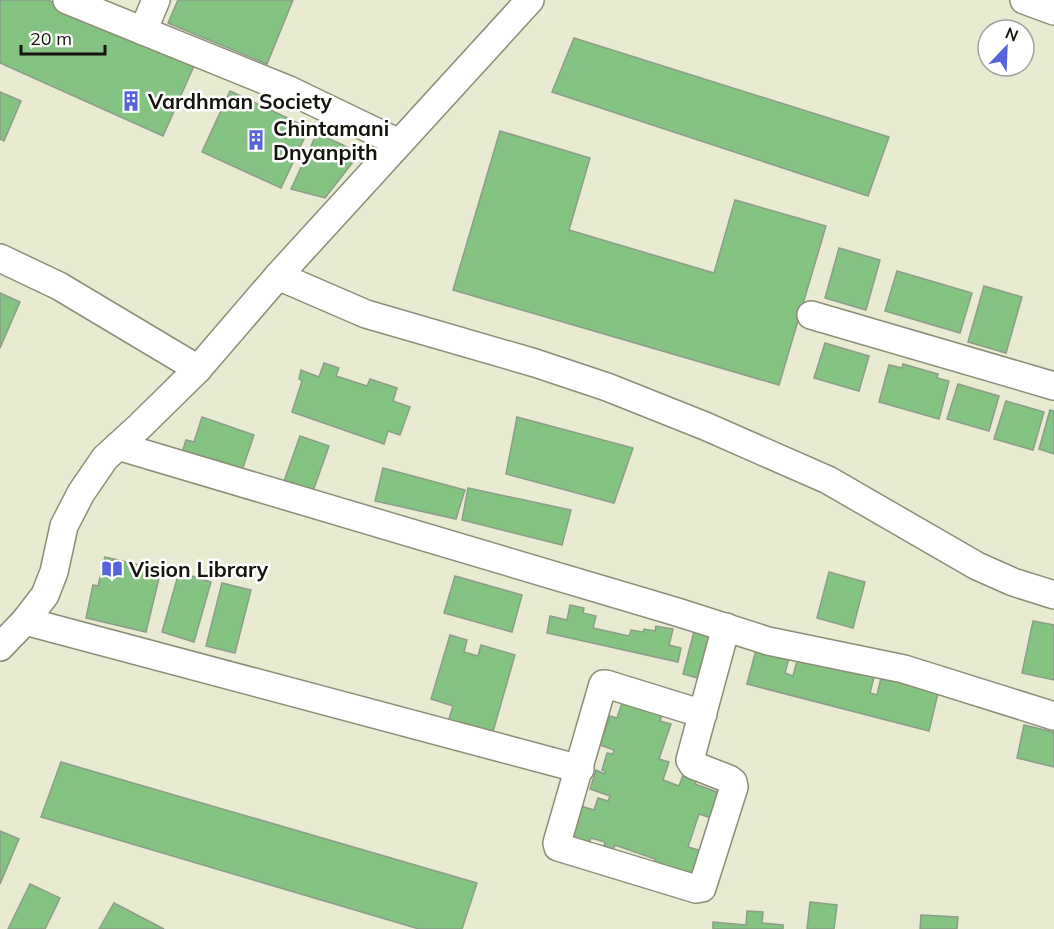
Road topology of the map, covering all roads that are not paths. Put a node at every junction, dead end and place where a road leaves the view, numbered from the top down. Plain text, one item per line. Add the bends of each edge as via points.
1 (67, 0) edge
2 (156, 0) edge
3 (530, 0) edge
4 (1024, 0) edge
5 (1054, 11) edge
6 (143, 31) junction
7 (399, 143) junction
8 (0, 258) edge
9 (278, 276) junction
10 (812, 315) dead end
11 (198, 369) junction
12 (1054, 386) edge
13 (118, 446) junction
14 (1054, 595) edge
15 (25, 621) junction
16 (726, 627) junction
17 (0, 646) edge
18 (703, 714) junction
19 (1054, 716) edge
20 (579, 769) junction

1 - 6 street
2 - 6 street
3 - 7 street
4 - 5 street
6 - 7 street via 289,90
7 - 9 street
8 - 11 street via 59,286
9 - 11 street
9 - 14 street via 366,314 535,363 705,426 828,480 977,566
10 - 12 street
11 - 13 street
13 - 15 street via 81,494 64,526 45,595
13 - 16 street
15 - 17 street
15 - 20 street
16 - 18 street
16 - 19 street via 768,641 904,669
18 - 20 street via 604,684
18 - 20 street via 690,762 729,779 734,787 702,888 558,846

